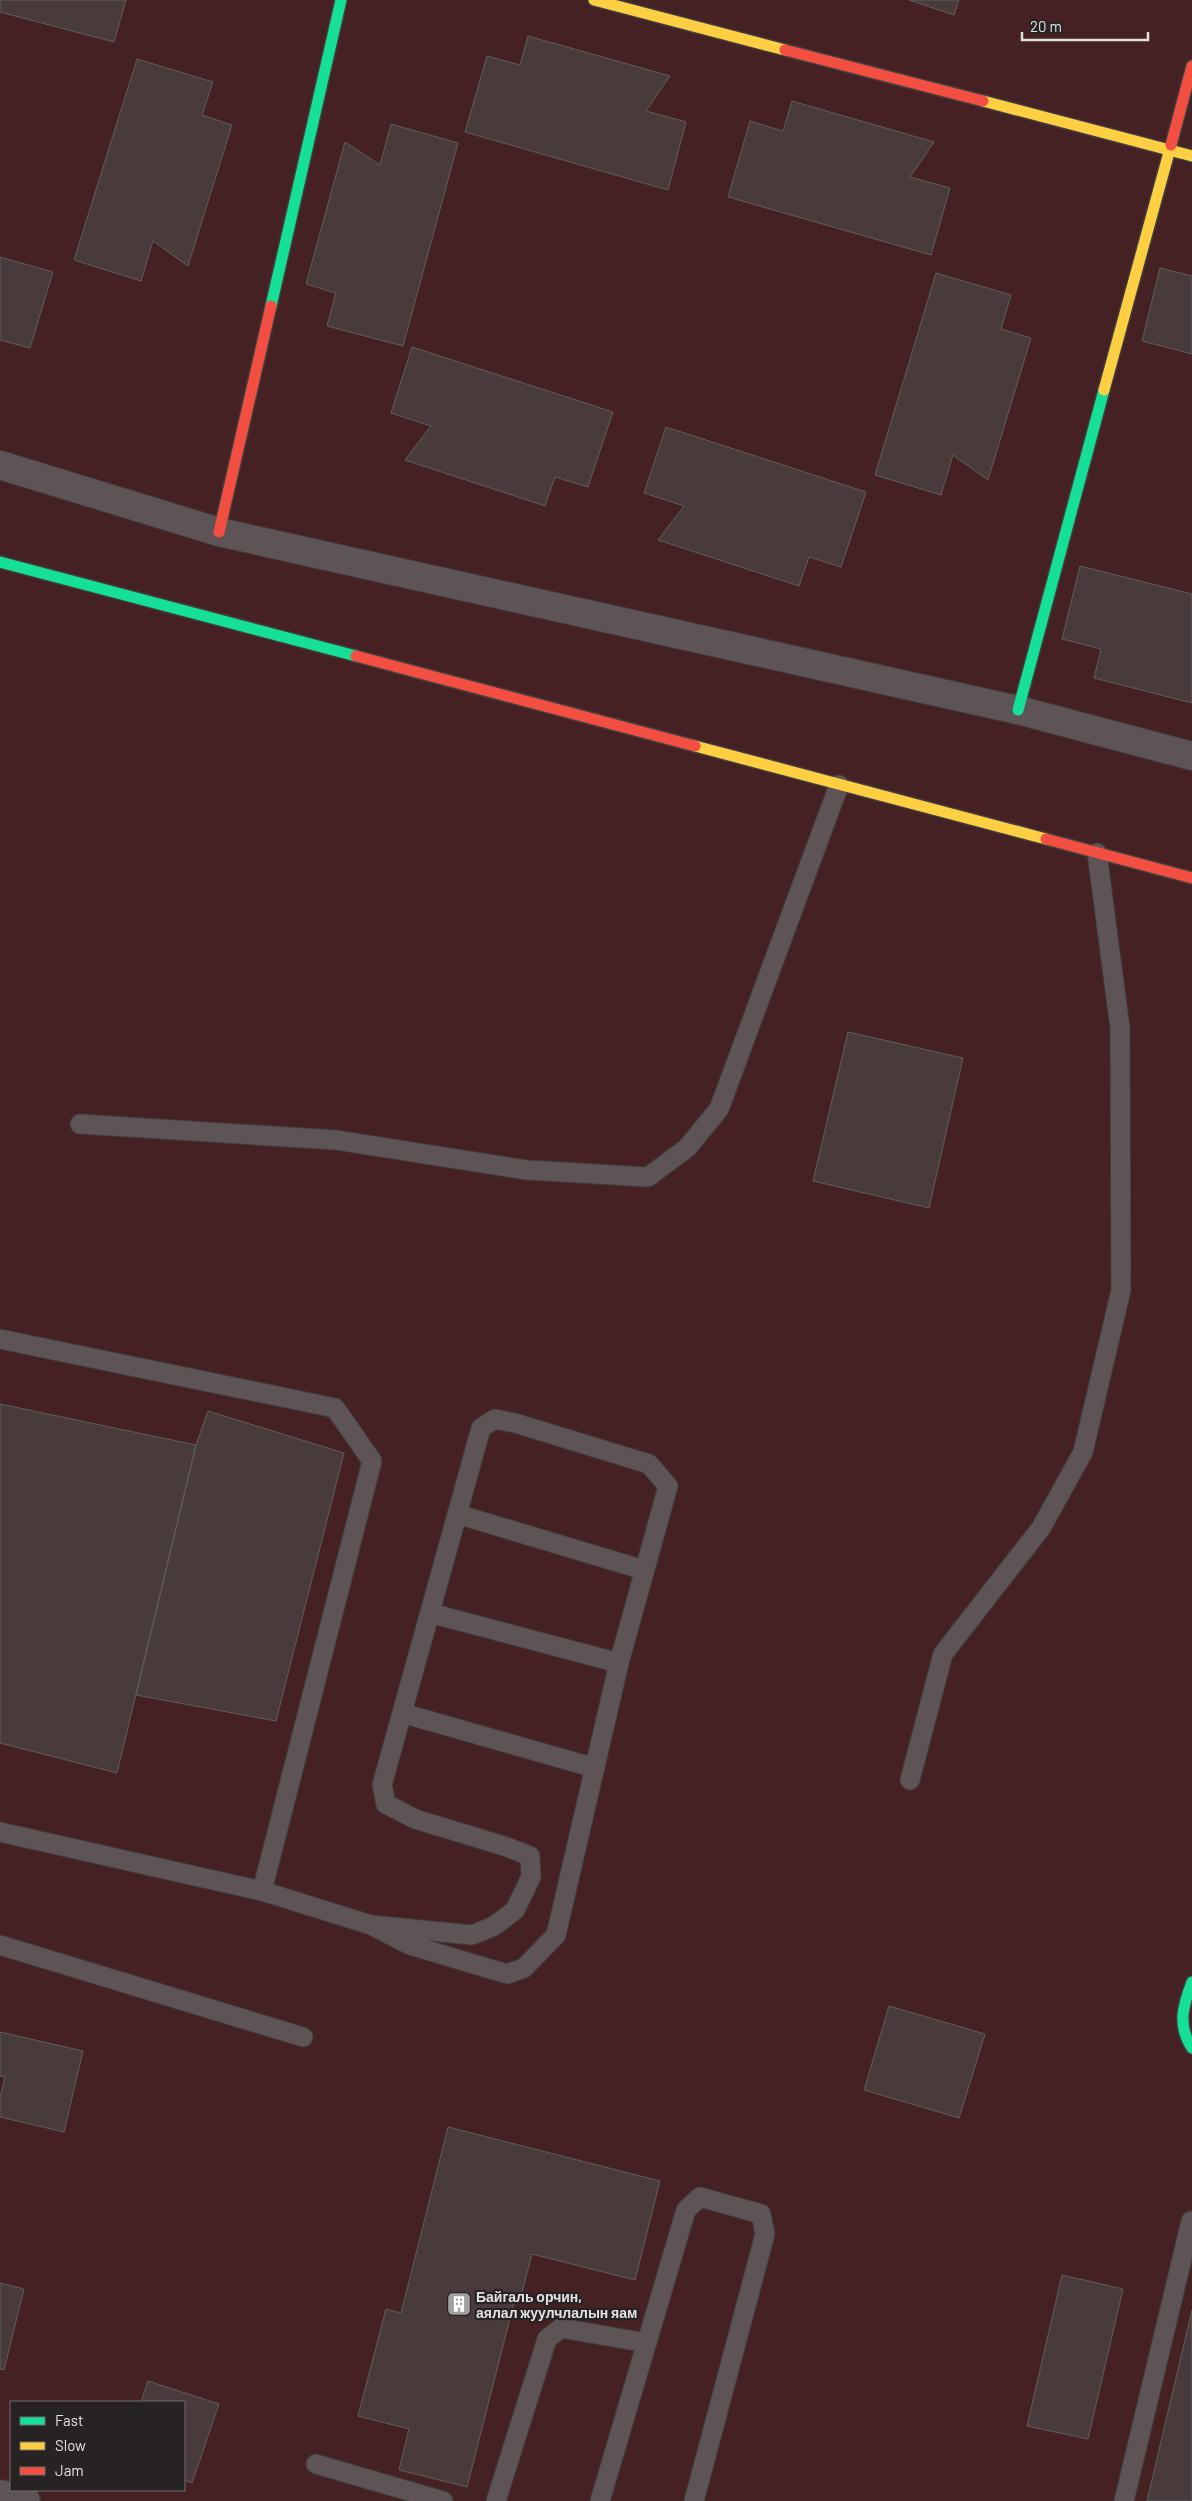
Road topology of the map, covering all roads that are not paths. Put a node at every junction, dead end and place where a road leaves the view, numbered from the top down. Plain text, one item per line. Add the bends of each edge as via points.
1 (341, 0) edge
2 (594, 0) edge
3 (1192, 66) edge
4 (1169, 150) junction
5 (1192, 156) edge
6 (0, 465) edge
7 (219, 532) junction
8 (0, 562) edge
9 (1018, 710) junction
10 (1192, 756) edge
11 (839, 785) junction
12 (1097, 853) junction
13 (1192, 878) edge
14 (80, 1124) dead end
15 (0, 1339) edge
16 (457, 1514) junction
17 (644, 1570) junction
18 (430, 1613) junction
19 (619, 1663) junction
20 (402, 1713) junction
21 (595, 1768) junction
22 (910, 1780) dead end
23 (0, 1832) edge
24 (262, 1891) junction
25 (371, 1925) junction
26 (0, 1945) edge
27 (1192, 1982) edge
28 (303, 2037) dead end
29 (1192, 2048) edge
30 (1191, 2221) edge
31 (646, 2343) junction
32 (316, 2464) dead end
33 (0, 2494) edge
34 (26, 2501) edge
35 (443, 2501) edge
36 (496, 2501) edge
37 (600, 2501) edge
38 (694, 2501) edge
39 (1124, 2501) edge

1 - 7 street
2 - 4 street
3 - 4 street
4 - 5 street
4 - 9 street
6 - 7 street
7 - 9 street
8 - 11 street
9 - 10 street
11 - 12 street
11 - 14 lane via 719,1109 687,1148 648,1177 527,1170 336,1140
12 - 13 street
12 - 22 lane via 1120,1028 1122,1290 1083,1452 1041,1528 943,1654
15 - 24 lane via 335,1408 372,1460
16 - 17 lane
16 - 17 lane via 481,1428 495,1419 515,1423 649,1464 668,1486
16 - 18 lane
17 - 19 lane
18 - 19 lane
18 - 20 lane
19 - 21 lane
20 - 21 lane
20 - 25 lane via 382,1785 386,1804 415,1819 530,1856 531,1877 515,1910 494,1926 472,1935
21 - 25 lane via 556,1935 524,1968 507,1974 410,1945
23 - 24 lane
24 - 25 lane
26 - 28 lane
27 - 29 street via 1180,2015 1184,2038
30 - 39 lane
31 - 36 lane via 561,2328 547,2339
31 - 37 lane
31 - 38 lane via 686,2210 700,2198 761,2214 765,2234
32 - 35 lane
33 - 34 street

